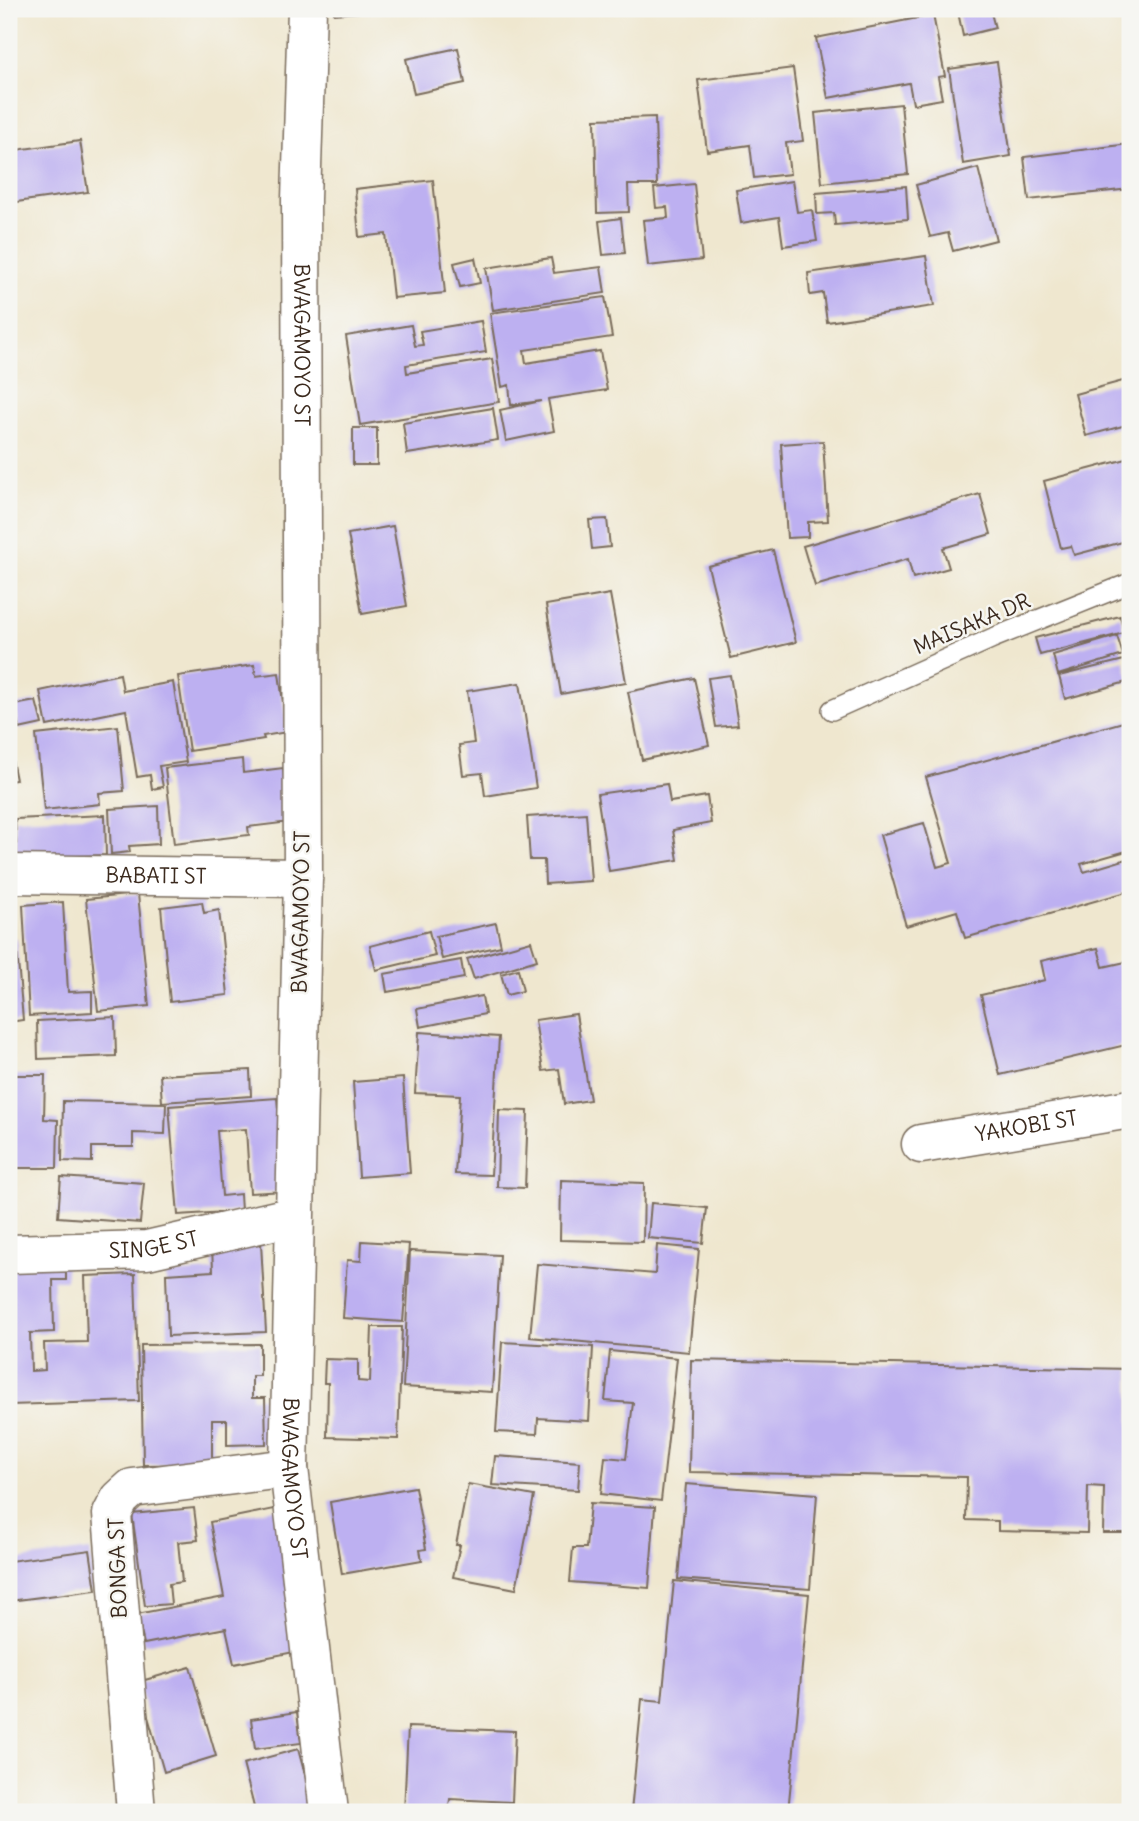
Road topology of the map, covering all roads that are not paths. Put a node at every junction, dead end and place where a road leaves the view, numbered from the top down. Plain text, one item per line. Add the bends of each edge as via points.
1 (307, 9) edge
2 (1130, 583) edge
3 (832, 710) dead end
4 (9, 874) edge
5 (303, 878) junction
6 (1130, 1109) edge
7 (921, 1144) dead end
8 (294, 1216) junction
9 (9, 1254) edge
10 (289, 1468) junction
11 (136, 1812) edge
12 (329, 1812) edge

1 - 5 street, BWAGAMOYO ST via 301,199
2 - 3 lane, MAISAKA DR
4 - 5 street, BABATI ST
5 - 8 street, BWAGAMOYO ST
6 - 7 street, YAKOBI ST
8 - 9 street, SINGE ST via 147,1250
8 - 10 street, BWAGAMOYO ST
10 - 11 street, BONGA ST via 132,1488 112,1514
10 - 12 street, BWAGAMOYO ST

